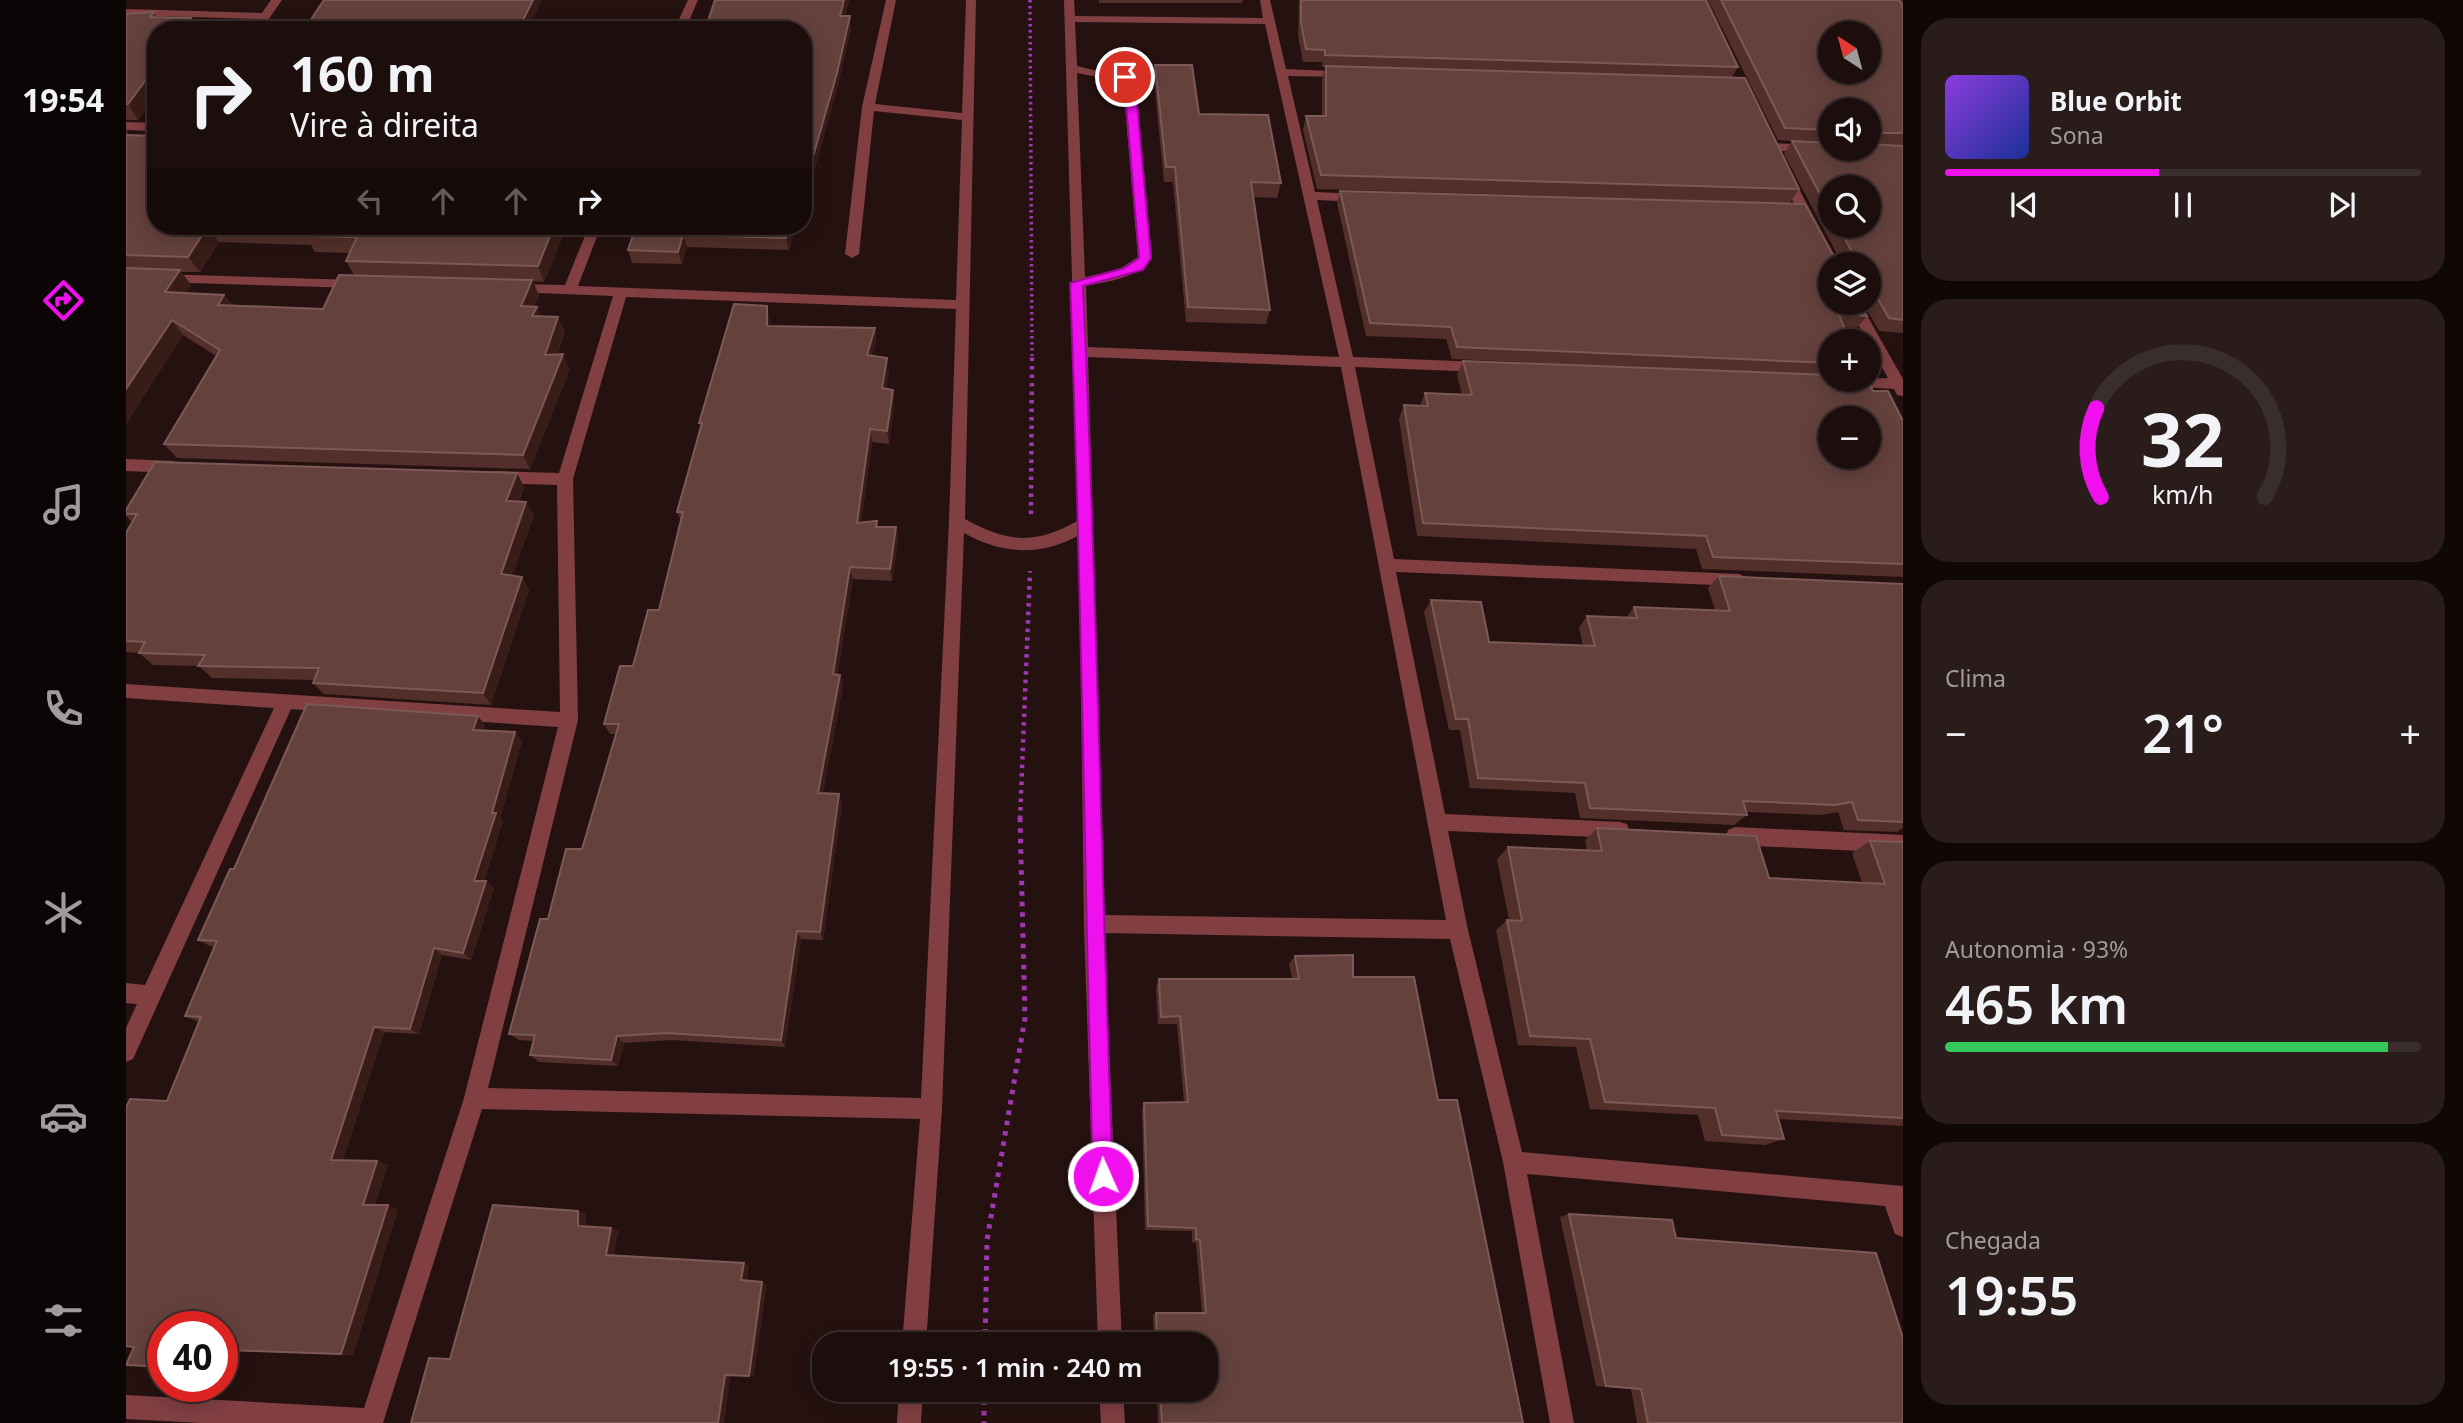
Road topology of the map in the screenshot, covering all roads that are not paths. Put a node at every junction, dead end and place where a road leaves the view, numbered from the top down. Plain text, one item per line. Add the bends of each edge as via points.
1 (277, 0) edge
2 (692, 0) edge
3 (891, 0) edge
4 (971, 0) edge
5 (1069, 0) edge
6 (1265, 0) edge
7 (126, 12) edge
8 (265, 16) junction
9 (1070, 19) junction
10 (261, 21) edge
11 (683, 21) edge
12 (1270, 21) junction
13 (1070, 68) junction
14 (1282, 72) junction
15 (1366, 74) edge
16 (868, 107) junction
17 (969, 117) junction
18 (126, 126) edge
19 (147, 127) edge
20 (1767, 135) edge
21 (1773, 148) junction
22 (1818, 149) edge
23 (1312, 196) junction
24 (1380, 198) edge
25 (591, 235) edge
26 (1824, 252) edge
27 (852, 254) dead end
28 (126, 277) edge
29 (1076, 283) junction
30 (376, 284) edge
31 (501, 288) edge
32 (570, 290) junction
33 (621, 291) junction
34 (962, 305) junction
35 (1860, 315) edge
36 (1080, 352) junction
37 (1347, 361) junction
38 (1499, 367) edge
39 (1881, 386) edge
40 (1901, 388) edge
41 (186, 467) edge
42 (128, 469) edge
43 (484, 477) edge
44 (565, 479) junction
45 (957, 522) junction
46 (1087, 523) junction
47 (1387, 565) junction
48 (1763, 581) edge
49 (126, 691) edge
50 (286, 700) junction
51 (569, 720) junction
52 (1438, 822) junction
53 (1643, 831) edge
54 (1711, 835) edge
55 (1903, 844) edge
56 (1094, 925) junction
57 (1458, 930) junction
58 (126, 993) edge
59 (151, 995) junction
60 (126, 1052) edge
61 (475, 1098) junction
62 (932, 1109) junction
63 (1514, 1162) junction
64 (1898, 1196) edge
65 (1903, 1226) edge
66 (915, 1332) edge
67 (1110, 1332) edge
68 (910, 1402) edge
69 (1112, 1402) edge
70 (126, 1407) edge
71 (372, 1421) edge
72 (909, 1423) edge
73 (1113, 1423) edge
74 (1562, 1423) edge

1 - 8 street
2 - 11 street
3 - 16 street
4 - 17 street
5 - 9 street
6 - 12 street
7 - 8 street
8 - 10 street
9 - 12 street
9 - 13 street
12 - 14 street
13 - 29 street
13 - 29 street via 1129,80 1145,258 1139,267
14 - 15 street
14 - 23 street
16 - 17 street
16 - 27 street
17 - 34 street
18 - 19 street
20 - 21 street
21 - 22 street
21 - 26 street via 1795,210
23 - 24 street
23 - 37 street
25 - 32 street
28 - 30 street
29 - 36 street
31 - 32 street
32 - 33 street
33 - 34 street
33 - 44 street
34 - 45 street
35 - 40 street
36 - 37 street
36 - 46 street
37 - 38 street
37 - 47 street
39 - 40 street
41 - 42 street
43 - 44 street
44 - 51 street
45 - 46 street via 989,541 1031,546 1062,539
45 - 62 street
46 - 56 street
47 - 48 street
47 - 52 street
49 - 50 street
50 - 51 street
50 - 59 street
51 - 61 street
52 - 53 street
52 - 57 street
54 - 55 street
56 - 57 street
56 - 67 street
57 - 63 street
58 - 59 street
59 - 60 street
61 - 62 street
61 - 71 street
62 - 66 street
63 - 64 street
63 - 74 street
64 - 65 street
68 - 72 street
69 - 73 street
70 - 71 street

